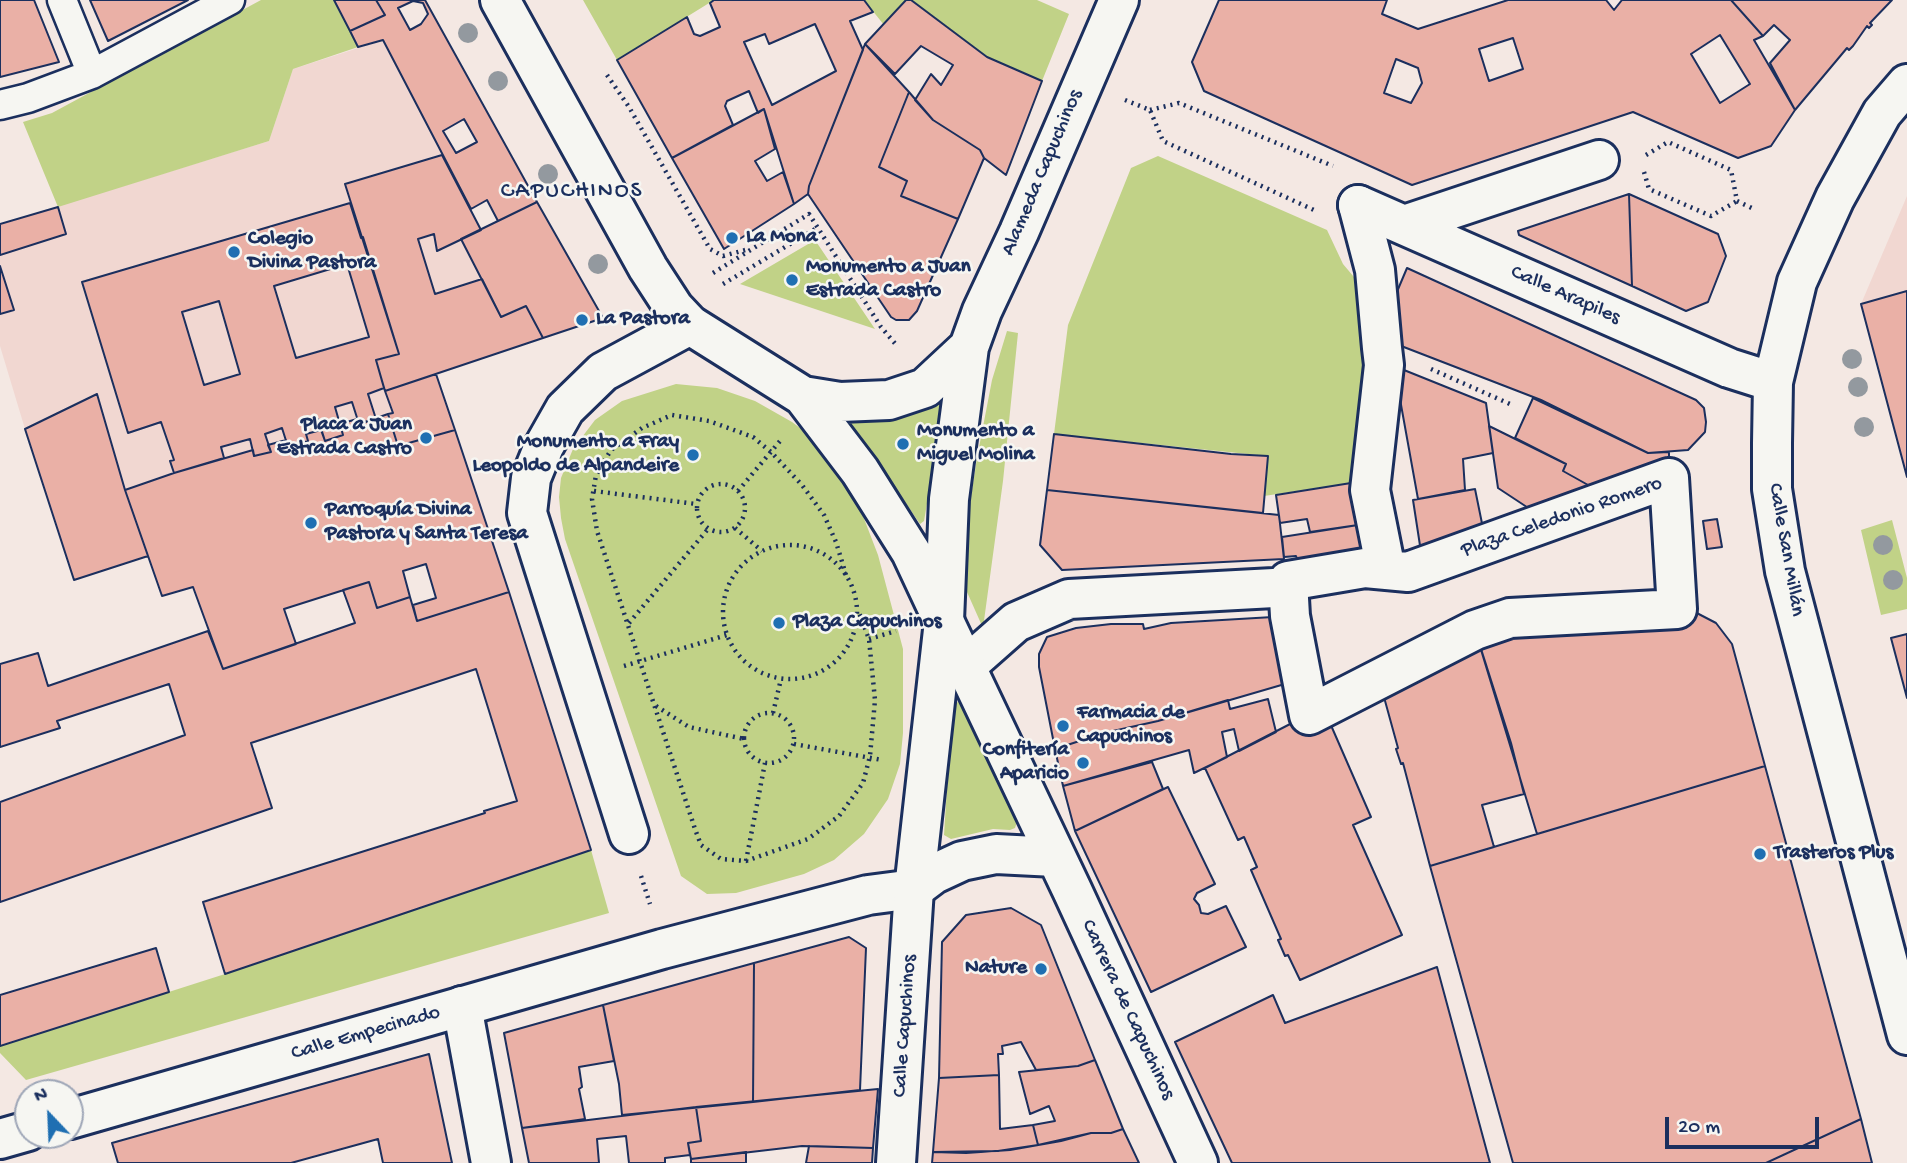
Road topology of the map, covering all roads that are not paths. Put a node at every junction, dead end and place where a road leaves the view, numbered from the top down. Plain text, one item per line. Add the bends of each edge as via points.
1 (62, 0) edge
2 (230, 0) edge
3 (499, 0) edge
4 (1119, 0) edge
5 (92, 74) junction
6 (1907, 84) edge
7 (0, 105) edge
8 (1599, 160) dead end
9 (1404, 225) junction
10 (690, 325) junction
11 (969, 347) junction
12 (1773, 382) junction
13 (803, 396) junction
14 (1386, 570) junction
15 (1274, 588) dead end
16 (944, 621) junction
17 (965, 667) junction
18 (629, 834) dead end
19 (1055, 857) junction
20 (914, 890) junction
21 (461, 1006) junction
22 (1907, 1035) edge
23 (84, 1115) edge
24 (491, 1163) edge
25 (896, 1163) edge
26 (1198, 1163) edge

1 - 5 lane
2 - 5 lane
3 - 10 street via 648,268
4 - 11 street, Alameda Capuchinos
5 - 7 lane
6 - 12 street, Calle San Millán via 1882,113 1829,209 1797,282
8 - 9 street
9 - 12 street, Calle Arapiles via 1729,368
9 - 14 street, Calle Arapiles via 1358,205 1375,270 1384,365 1370,490
10 - 13 street
10 - 18 street via 603,372 565,409 531,478 527,513
11 - 13 street via 925,388 889,400 840,402
11 - 16 street via 949,499
12 - 22 street, Calle San Millán via 1772,489 1785,571
13 - 16 street via 860,471 911,552
14 - 14 street, Plaza Celedonio Romero via 1408,572 1669,478 1677,609 1510,618 1475,630 1309,715 1287,581 1364,568
15 - 17 street via 1069,599 1016,622
16 - 17 street
16 - 20 street
17 - 19 street
19 - 20 street via 996,854 962,861
19 - 26 street, Carrera de Capuchinos
20 - 21 street, Calle Empecinado via 869,895
20 - 25 street, Calle Capuchinos
21 - 23 street, Calle Empecinado
21 - 24 street

